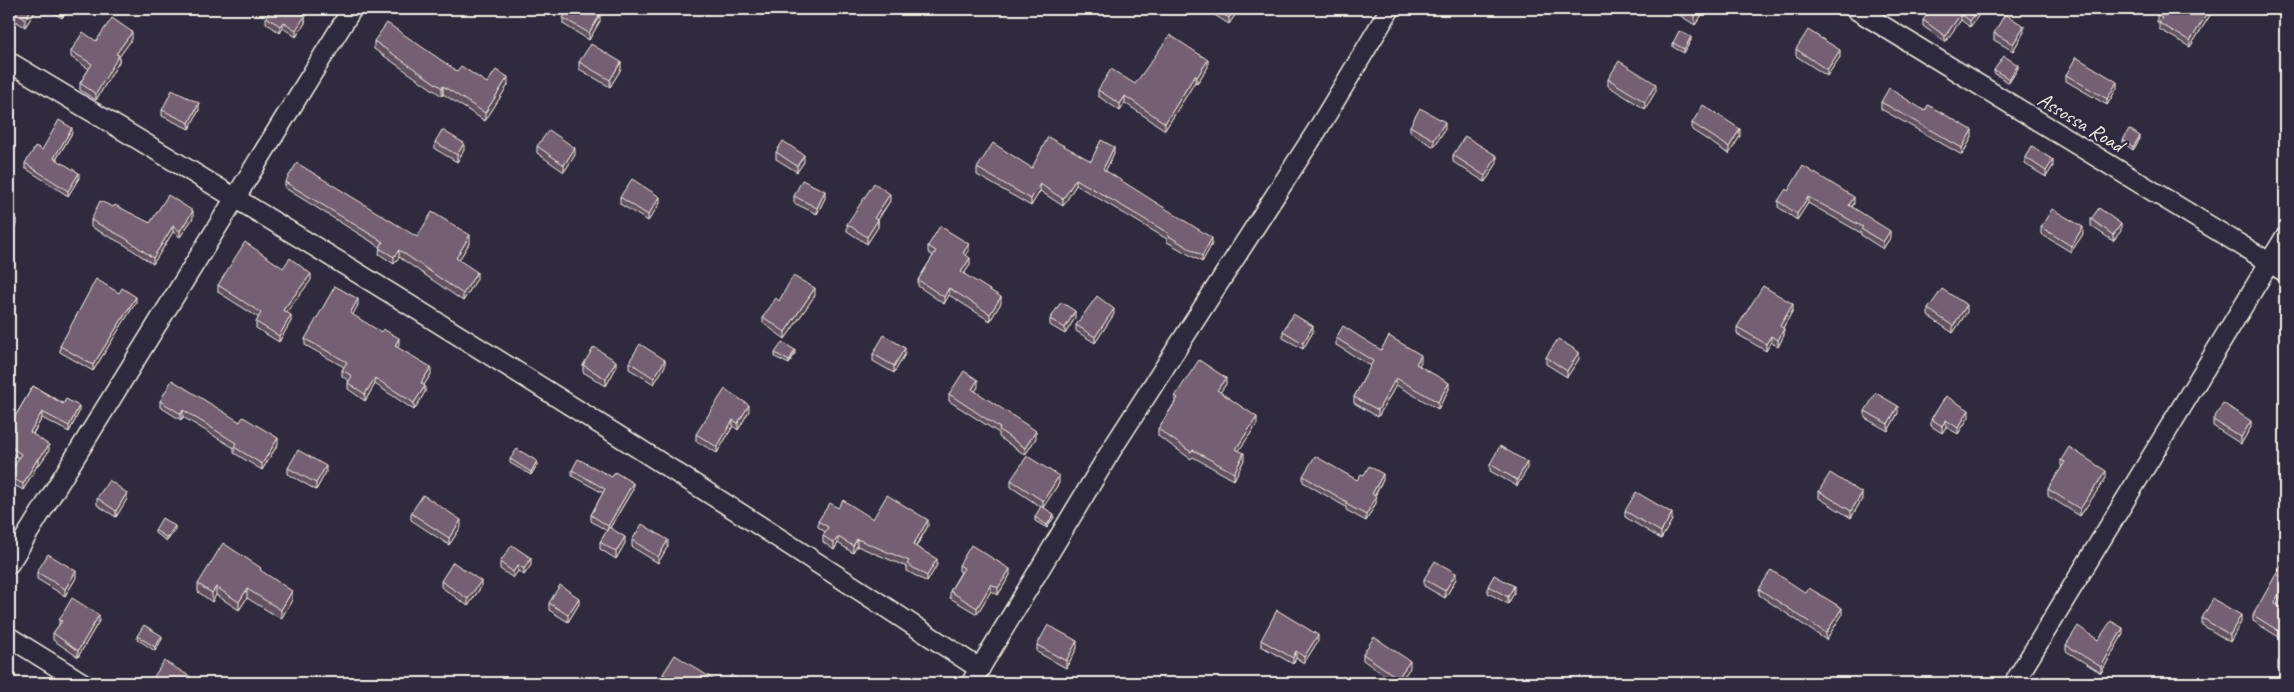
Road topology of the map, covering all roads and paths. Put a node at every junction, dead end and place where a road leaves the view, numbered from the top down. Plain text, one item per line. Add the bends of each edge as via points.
1 (352, 9) edge
2 (1390, 9) edge
3 (1855, 9) edge
4 (9, 62) edge
5 (236, 196) junction
6 (2285, 238) edge
7 (2278, 267) edge
8 (9, 564) edge
9 (9, 637) edge
10 (975, 676) edge
11 (83, 683) edge
12 (2014, 683) edge

1 - 5 street
2 - 10 street via 1316,132 1112,449
3 - 7 street, Assossa Road
4 - 5 street
5 - 8 street
5 - 10 street via 739,511
6 - 7 street
7 - 12 street
9 - 11 street

